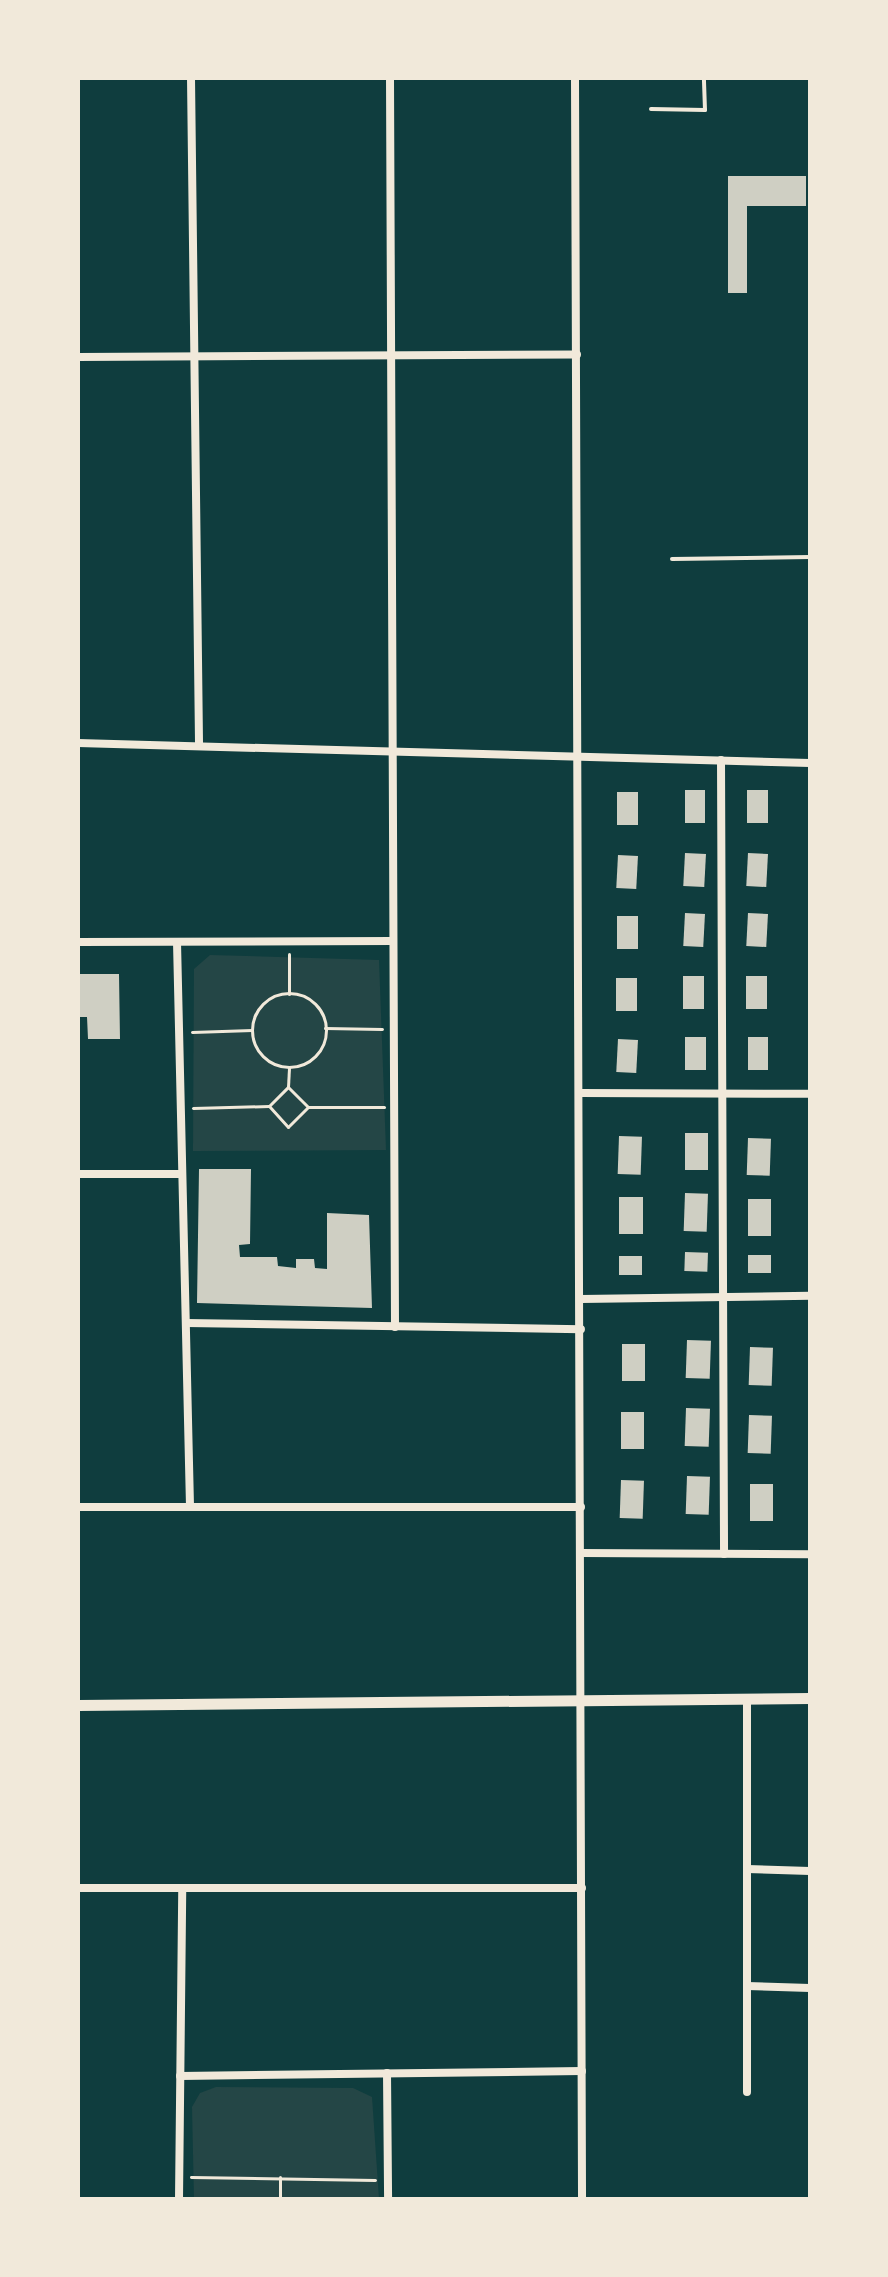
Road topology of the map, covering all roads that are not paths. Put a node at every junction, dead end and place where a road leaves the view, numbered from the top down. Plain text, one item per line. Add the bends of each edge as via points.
1 (191, 78) edge
2 (390, 78) edge
3 (575, 78) edge
4 (704, 78) edge
5 (651, 109) dead end
6 (577, 354) junction
7 (391, 355) junction
8 (193, 356) junction
9 (78, 357) edge
10 (810, 557) edge
11 (672, 559) dead end
12 (78, 743) edge
13 (199, 744) junction
14 (396, 748) junction
15 (579, 751) junction
16 (721, 760) junction
17 (810, 763) edge
18 (393, 941) junction
19 (78, 942) edge
20 (177, 942) junction
21 (580, 1093) junction
22 (722, 1093) junction
23 (810, 1094) edge
24 (78, 1174) edge
25 (182, 1174) junction
26 (810, 1296) edge
27 (723, 1297) junction
28 (581, 1299) junction
29 (186, 1323) junction
30 (395, 1327) junction
31 (581, 1329) junction
32 (78, 1507) edge
33 (190, 1507) junction
34 (581, 1507) junction
35 (581, 1553) junction
36 (724, 1554) junction
37 (810, 1554) edge
38 (810, 1698) edge
39 (747, 1699) junction
40 (581, 1701) junction
41 (78, 1705) edge
42 (747, 1869) junction
43 (810, 1871) edge
44 (78, 1888) edge
45 (182, 1888) junction
46 (582, 1888) junction
47 (747, 1986) junction
48 (810, 1988) edge
49 (582, 2071) junction
50 (387, 2073) junction
51 (180, 2076) junction
52 (747, 2092) dead end
53 (179, 2199) edge
54 (388, 2199) edge
55 (582, 2199) edge

1 - 8 street
2 - 7 street
3 - 6 street
4 - 5 lane via 705,110
6 - 7 street
6 - 15 street
7 - 8 street
7 - 14 street
8 - 9 street
8 - 13 street
10 - 11 lane
12 - 13 street
13 - 14 street
14 - 15 street
14 - 18 street
15 - 16 street
15 - 21 street
16 - 17 street
16 - 22 street
18 - 20 street
18 - 30 street
19 - 20 street
20 - 25 street
21 - 22 street
21 - 28 street
22 - 23 street
22 - 27 street
24 - 25 street
25 - 29 street
26 - 27 street
27 - 28 street
27 - 36 street
28 - 31 street
29 - 30 street
29 - 33 street
30 - 31 street
31 - 34 street
32 - 33 street
33 - 34 street
34 - 35 street
35 - 36 street
35 - 40 street
36 - 37 street
38 - 39 street
39 - 40 street
39 - 42 street
40 - 41 street
40 - 46 street
42 - 43 street
42 - 47 street
44 - 45 street
45 - 46 street
45 - 51 street
46 - 49 street
47 - 48 street
47 - 52 street
49 - 50 street
49 - 55 street
50 - 51 street
50 - 54 street
51 - 53 street

